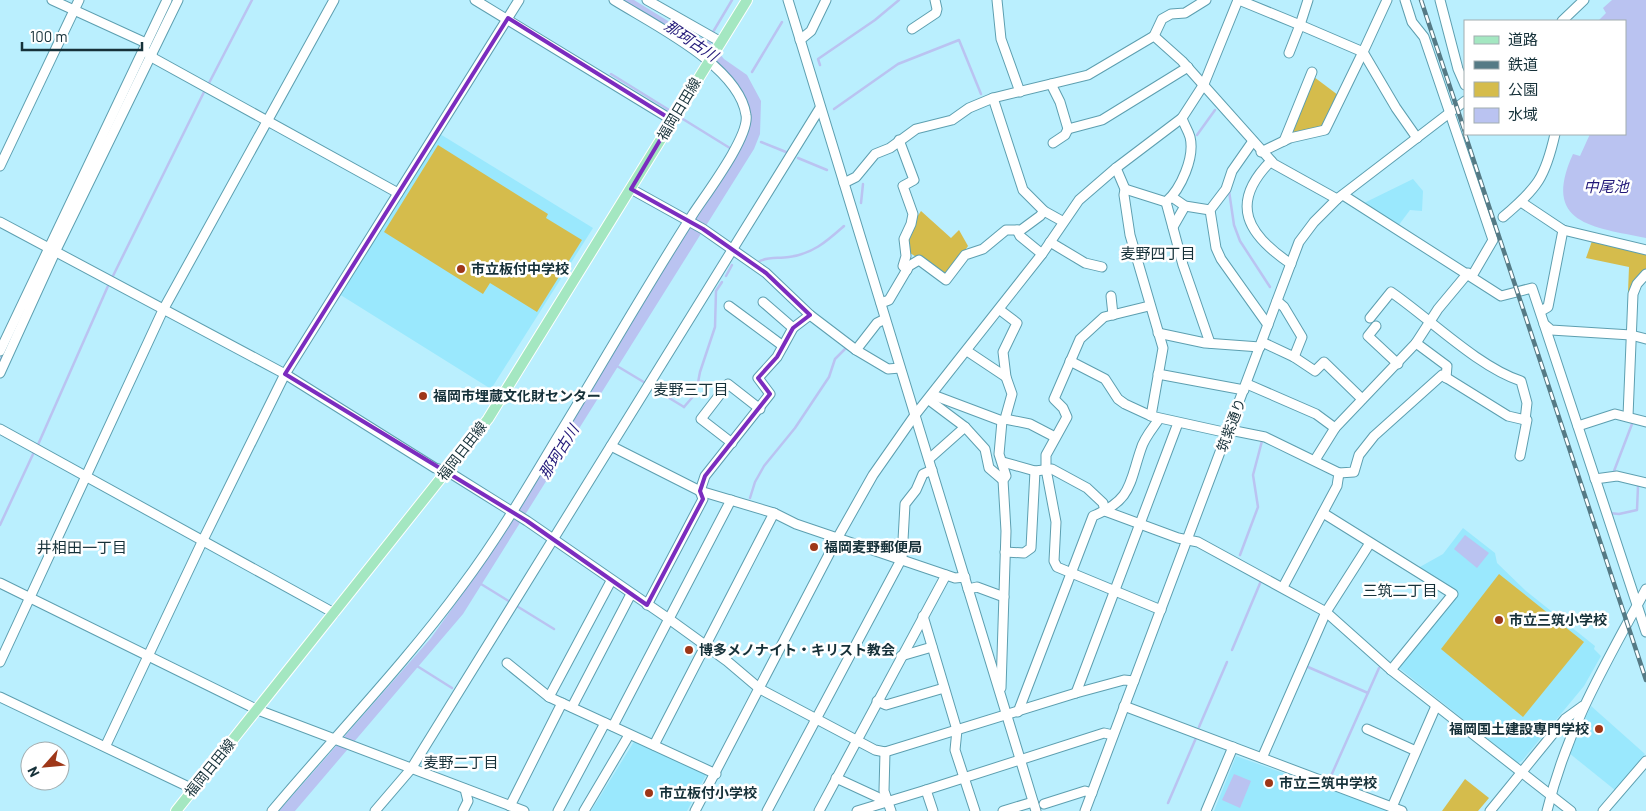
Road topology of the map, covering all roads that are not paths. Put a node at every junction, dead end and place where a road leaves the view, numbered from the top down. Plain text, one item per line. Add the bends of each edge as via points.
1 (52, 0) edge
2 (79, 0) edge
3 (167, 0) edge
4 (178, 0) edge
5 (334, 0) edge
6 (475, 0) edge
7 (519, 0) edge
8 (614, 0) edge
9 (647, 0) edge
10 (747, 0) edge
11 (788, 0) edge
12 (826, 0) edge
13 (935, 0) edge
14 (997, 0) edge
15 (1206, 0) edge
16 (1237, 0) edge
17 (1308, 0) edge
18 (1387, 0) edge
19 (1405, 0) edge
20 (1440, 0) edge
21 (1584, 0) edge
22 (74, 11) junction
23 (508, 18) junction
24 (1566, 20) edge
25 (1300, 25) junction
26 (912, 29) dead end
27 (1154, 36) junction
28 (800, 40) junction
29 (720, 43) junction
30 (147, 50) junction
31 (1363, 52) junction
32 (1289, 53) dead end
33 (708, 62) junction
34 (1188, 67) junction
35 (1312, 72) dead end
36 (1464, 83) edge
37 (1052, 84) junction
38 (1204, 84) junction
39 (1020, 92) junction
40 (993, 98) junction
41 (1464, 102) edge
42 (820, 108) junction
43 (1450, 112) junction
44 (1182, 118) junction
45 (672, 120) junction
46 (267, 122) junction
47 (1068, 129) junction
48 (1556, 135) edge
49 (1417, 138) junction
50 (899, 140) junction
51 (1253, 141) junction
52 (1284, 141) junction
53 (1054, 143) dead end
54 (1262, 152) junction
55 (1271, 161) junction
56 (0, 166) edge
57 (1116, 168) junction
58 (844, 183) junction
59 (631, 189) junction
60 (1125, 189) junction
61 (398, 193) junction
62 (1340, 197) junction
63 (1169, 200) junction
64 (1521, 202) junction
65 (1185, 206) junction
66 (1210, 210) junction
67 (1044, 212) junction
68 (1503, 217) dead end
69 (689, 221) junction
70 (1062, 221) junction
71 (0, 222) edge
72 (1173, 227) junction
73 (1018, 230) junction
74 (1564, 230) junction
75 (1050, 242) junction
76 (52, 248) junction
77 (731, 250) junction
78 (1646, 250) edge
79 (1042, 254) junction
80 (1291, 264) junction
81 (1102, 267) dead end
82 (907, 270) junction
83 (1470, 274) junction
84 (1646, 274) edge
85 (1111, 296) dead end
86 (1276, 301) junction
87 (764, 302) dead end
88 (880, 303) junction
89 (729, 306) dead end
90 (1149, 306) junction
91 (163, 310) junction
92 (1000, 310) junction
93 (1541, 311) junction
94 (810, 315) junction
95 (1113, 315) junction
96 (885, 319) junction
97 (1430, 322) junction
98 (1544, 324) junction
99 (1268, 325) junction
100 (793, 328) junction
101 (1158, 334) junction
102 (1630, 335) junction
103 (1646, 339) edge
104 (1210, 343) junction
105 (1261, 344) junction
106 (1416, 344) junction
107 (783, 346) junction
108 (856, 350) junction
109 (0, 351) edge
110 (967, 351) junction
111 (1294, 357) junction
112 (1070, 361) junction
113 (1398, 364) junction
114 (900, 368) junction
115 (0, 373) edge
116 (285, 374) junction
117 (1158, 374) junction
118 (1006, 376) junction
119 (1446, 378) junction
120 (1246, 387) junction
121 (931, 397) junction
122 (1362, 398) junction
123 (760, 409) junction
124 (915, 416) junction
125 (1628, 416) junction
126 (1155, 417) junction
127 (1003, 420) junction
128 (1525, 420) junction
129 (1646, 422) edge
130 (1178, 423) junction
131 (1578, 426) junction
132 (965, 427) junction
133 (1335, 428) junction
134 (0, 429) edge
135 (1229, 432) junction
136 (1055, 437) junction
137 (732, 443) junction
138 (611, 446) junction
139 (1520, 456) dead end
140 (929, 459) junction
141 (1315, 460) junction
142 (1002, 462) junction
143 (1046, 469) junction
144 (932, 470) junction
145 (447, 471) junction
146 (1035, 471) junction
147 (1339, 473) junction
148 (86, 478) junction
149 (1003, 480) junction
150 (1595, 480) junction
151 (1646, 484) edge
152 (700, 491) junction
153 (731, 500) junction
154 (1105, 511) junction
155 (512, 513) junction
156 (1323, 513) junction
157 (774, 514) junction
158 (1138, 525) junction
159 (838, 538) junction
160 (1188, 540) junction
161 (554, 541) junction
162 (202, 542) junction
163 (1370, 543) junction
164 (1005, 552) junction
165 (902, 558) junction
166 (946, 574) junction
167 (1072, 574) junction
168 (964, 577) junction
169 (611, 581) junction
170 (0, 583) edge
171 (1283, 587) junction
172 (968, 589) junction
173 (1646, 589) edge
174 (1113, 590) junction
175 (631, 594) junction
176 (1004, 596) junction
177 (30, 598) junction
178 (647, 605) junction
179 (1636, 607) junction
180 (1161, 610) junction
181 (1326, 612) junction
182 (334, 613) junction
183 (923, 616) junction
184 (669, 620) junction
185 (1646, 632) edge
186 (706, 645) junction
187 (932, 647) junction
188 (148, 654) junction
189 (901, 656) junction
190 (0, 662) edge
191 (507, 663) dead end
192 (1391, 670) junction
193 (1134, 682) junction
194 (944, 688) junction
195 (760, 689) junction
196 (1076, 693) junction
197 (1001, 696) junction
198 (0, 697) edge
199 (549, 697) junction
200 (877, 701) junction
201 (562, 703) junction
202 (1124, 706) junction
203 (1436, 706) junction
204 (1583, 706) junction
205 (572, 708) junction
206 (258, 710) junction
207 (1018, 712) junction
208 (1007, 716) junction
209 (816, 720) junction
210 (608, 724) junction
211 (1368, 729) dead end
212 (957, 730) junction
213 (629, 735) junction
214 (1113, 735) junction
215 (333, 739) junction
216 (856, 741) junction
217 (654, 745) junction
218 (106, 746) junction
219 (1233, 747) junction
220 (1416, 750) junction
221 (885, 752) junction
222 (1262, 758) junction
223 (1021, 760) junction
224 (1646, 761) edge
225 (410, 768) junction
226 (1521, 772) junction
227 (716, 774) junction
228 (836, 778) junction
229 (964, 778) junction
230 (193, 789) junction
231 (465, 789) junction
232 (926, 790) junction
233 (1092, 794) junction
234 (1550, 796) junction
235 (1033, 802) junction
236 (1044, 804) dead end
237 (510, 806) junction
238 (890, 806) edge
239 (1392, 807) junction
240 (176, 811) edge
241 (272, 811) edge
242 (375, 811) edge
243 (463, 811) edge
244 (524, 811) edge
245 (558, 811) edge
246 (584, 811) edge
247 (695, 811) edge
248 (767, 811) edge
249 (819, 811) edge
250 (857, 811) edge
251 (933, 811) edge
252 (975, 811) edge
253 (1003, 811) edge
254 (1036, 811) edge
255 (1085, 811) edge
256 (1206, 811) edge
257 (1402, 811) edge
258 (1490, 811) edge
259 (1547, 811) edge
260 (1572, 811) edge
261 (1603, 811) edge

1 - 22 street
2 - 22 street
3 - 30 street
4 - 30 street
5 - 46 street
6 - 23 street
7 - 23 street
8 - 33 street via 701,53
9 - 29 street
10 - 29 main road
11 - 28 street
12 - 28 street via 811,31
13 - 26 street via 936,13
14 - 39 street via 1002,39
15 - 27 street via 1185,13 1171,14 1162,19
16 - 25 street
16 - 38 street
17 - 25 street
18 - 31 street
19 - 43 street via 1412,22 1424,37
20 - 36 street
21 - 24 street
22 - 30 street
22 - 56 street
23 - 45 street
23 - 61 street
25 - 31 street
25 - 32 street
27 - 34 street
27 - 37 street via 1088,75
28 - 42 street
29 - 33 main road, 福岡日田線
30 - 46 street
30 - 76 street
31 - 49 street
31 - 52 street via 1325,130
33 - 45 main road, 福岡日田線
33 - 69 street via 737,90 747,122 741,139
34 - 38 street
34 - 47 street via 1102,120
35 - 52 street
37 - 39 street
37 - 47 street
38 - 44 street
38 - 51 street
39 - 40 street
40 - 50 street via 969,108 952,120 916,129
40 - 67 street via 1023,190
41 - 43 street, 筑紫通り
42 - 58 street
42 - 77 street
43 - 49 street, 筑紫通り
43 - 83 street via 1493,240
44 - 57 street
44 - 63 street via 1190,136 1191,152 1184,174
45 - 59 main road, 福岡日田線
46 - 61 street
46 - 91 street
47 - 53 street
48 - 64 street via 1547,167
49 - 62 street, 筑紫通り
50 - 58 street via 875,154 856,177
50 - 82 street via 914,180 903,186 912,214 904,239 906,256 903,266
51 - 54 street
51 - 66 street
52 - 54 street
54 - 55 street
55 - 62 street
55 - 80 street via 1252,189 1247,203 1250,221 1260,240
57 - 60 street
57 - 70 street via 1087,191
58 - 88 street
59 - 69 street
59 - 145 main road, 福岡日田線 via 488,419
60 - 63 street
60 - 90 street via 1130,235
61 - 116 street
62 - 80 street, 筑紫通り via 1306,231
62 - 83 street
63 - 65 street
63 - 72 street
64 - 68 street
64 - 74 street
65 - 66 street
65 - 72 street
66 - 99 street via 1221,259
67 - 70 street
67 - 73 street via 1034,222
69 - 77 street
69 - 155 street
70 - 75 street
71 - 76 street
72 - 104 street
73 - 79 street via 1020,236
73 - 82 street via 1006,230 983,249 965,255 946,280 918,260
74 - 78 street
74 - 93 street via 1548,308
75 - 79 street
75 - 81 street via 1085,262
76 - 91 street
76 - 109 street
76 - 115 street
77 - 94 street via 766,273
77 - 138 street
79 - 92 street
80 - 86 street, 筑紫通り
82 - 88 street via 889,300
83 - 93 street via 1501,296 1532,288
83 - 97 street
84 - 102 street via 1633,294
85 - 95 street
86 - 99 street, 筑紫通り
86 - 111 street via 1284,307 1302,337
87 - 100 street
88 - 96 street
89 - 107 street
90 - 95 street
90 - 101 street
91 - 116 street
91 - 148 street
92 - 110 street
92 - 118 street via 1017,323 1003,352
93 - 98 street
94 - 100 street
94 - 108 street
95 - 112 street via 1104,317 1080,339
96 - 108 street via 877,323
96 - 114 street
97 - 106 street
97 - 113 street via 1390,292 1368,336
97 - 128 street via 1508,377 1521,381 1527,403
98 - 102 street via 1558,331
98 - 131 street
99 - 105 street, 筑紫通り
100 - 107 street
101 - 104 street
101 - 117 street via 1163,348
102 - 103 street
102 - 125 street
104 - 105 street
105 - 111 street
105 - 120 street, 筑紫通り
106 - 113 street
106 - 119 street via 1447,366
107 - 123 street via 758,378 770,394
108 - 114 street via 888,369
110 - 118 street
110 - 121 street
111 - 122 street via 1316,371 1324,362
112 - 126 street via 1105,379 1125,404
112 - 136 street via 1054,399 1067,417
113 - 122 street
114 - 124 street
116 - 145 street via 435,468
116 - 162 street
117 - 120 street
117 - 126 street
118 - 127 street via 1012,400
119 - 128 street via 1508,416
119 - 147 street via 1442,376 1374,436 1359,455 1354,472
120 - 133 street via 1316,414
120 - 135 street, 筑紫通り
121 - 124 street
121 - 127 street
121 - 132 street
122 - 133 street
123 - 137 street
123 - 137 street via 728,384 701,419
124 - 140 street
124 - 159 street via 873,476
125 - 129 street
125 - 131 street via 1615,414
126 - 130 street
126 - 154 street via 1141,448 1131,487
127 - 136 street via 1030,424
127 - 142 street via 998,440
128 - 139 street
130 - 135 street
130 - 158 street
131 - 150 street
132 - 140 street
132 - 149 street via 985,449 990,468
133 - 141 street
134 - 148 street
135 - 141 street via 1265,437
135 - 160 street, 筑紫通り
136 - 143 street via 1046,455
137 - 152 street via 705,476
138 - 152 street
138 - 161 street
140 - 144 street
141 - 147 street
142 - 146 street
142 - 149 street via 1006,476
143 - 146 street
143 - 154 street via 1052,469 1087,488 1103,503
143 - 167 street via 1056,522 1054,564
144 - 165 street via 923,474 906,504
144 - 168 street
145 - 155 street
145 - 182 main road, 福岡日田線
146 - 164 street via 1031,548 1024,553
147 - 156 street via 1337,486
148 - 162 street
148 - 177 street
149 - 164 street
150 - 151 street via 1617,476
150 - 179 street
152 - 153 street
152 - 178 street via 703,499
153 - 157 street
153 - 184 street
154 - 158 street
154 - 167 street via 1093,516
155 - 161 street
155 - 215 street via 426,634
156 - 163 street
156 - 171 street
157 - 159 street
157 - 186 street
158 - 160 street
158 - 174 street
159 - 165 street
159 - 195 street
160 - 171 street via 1198,542
160 - 180 street, 筑紫通り
161 - 169 street
161 - 225 street
162 - 182 street
162 - 188 street
163 - 181 street
163 - 192 street via 1453,594
164 - 176 street
165 - 166 street
165 - 209 street
166 - 168 street
166 - 183 street
167 - 174 street
167 - 207 street
168 - 172 street
169 - 175 street
169 - 199 street
170 - 177 street
171 - 181 street
172 - 176 street via 977,587
172 - 197 street
173 - 179 street
174 - 180 street
174 - 196 street
175 - 178 street
175 - 205 street
176 - 197 street
177 - 188 street
177 - 190 street
178 - 184 street
179 - 185 street
179 - 204 street
180 - 193 street, 筑紫通り
181 - 192 street
181 - 222 street
182 - 206 main road, 福岡日田線
183 - 187 street
183 - 189 street
184 - 186 street
184 - 210 street
186 - 195 street
186 - 217 street
187 - 189 street
187 - 194 street
188 - 206 street
188 - 218 street
189 - 200 street
191 - 199 street
192 - 203 street
193 - 196 street via 1124,680
193 - 202 street, 筑紫通り
194 - 200 street via 886,705
194 - 212 street
195 - 209 street
195 - 227 street
196 - 207 street
197 - 208 street
198 - 218 street
199 - 201 street
200 - 216 street
201 - 205 street
201 - 237 street
202 - 214 street, 筑紫通り
202 - 219 street
203 - 220 street
203 - 226 street
204 - 226 street via 1565,719
204 - 234 street
205 - 210 street
206 - 215 street
206 - 230 main road, 福岡日田線
207 - 208 street
208 - 212 street
208 - 223 street
209 - 216 street
209 - 248 street
210 - 213 street
210 - 245 street
211 - 220 street
212 - 221 street
212 - 229 street via 955,750
213 - 217 street
213 - 246 street
214 - 223 street via 1104,733
214 - 233 street, 筑紫通り
215 - 225 street
215 - 241 street
216 - 221 street
216 - 228 street
217 - 227 street
218 - 230 street
219 - 222 street
219 - 256 street
220 - 239 street
221 - 238 street via 884,791
222 - 239 street
223 - 229 street
223 - 235 street
224 - 261 street
225 - 231 street
225 - 242 street
226 - 234 street
226 - 258 street
227 - 247 street
228 - 238 street
228 - 249 street
229 - 232 street
229 - 252 street
230 - 240 main road, 福岡日田線
231 - 237 street
231 - 243 street via 468,801
232 - 238 street
232 - 251 street
233 - 236 street via 1085,791
233 - 255 street, 筑紫通り
234 - 259 street
234 - 260 street
235 - 253 street
235 - 254 street
237 - 244 street
238 - 250 street
239 - 257 street

